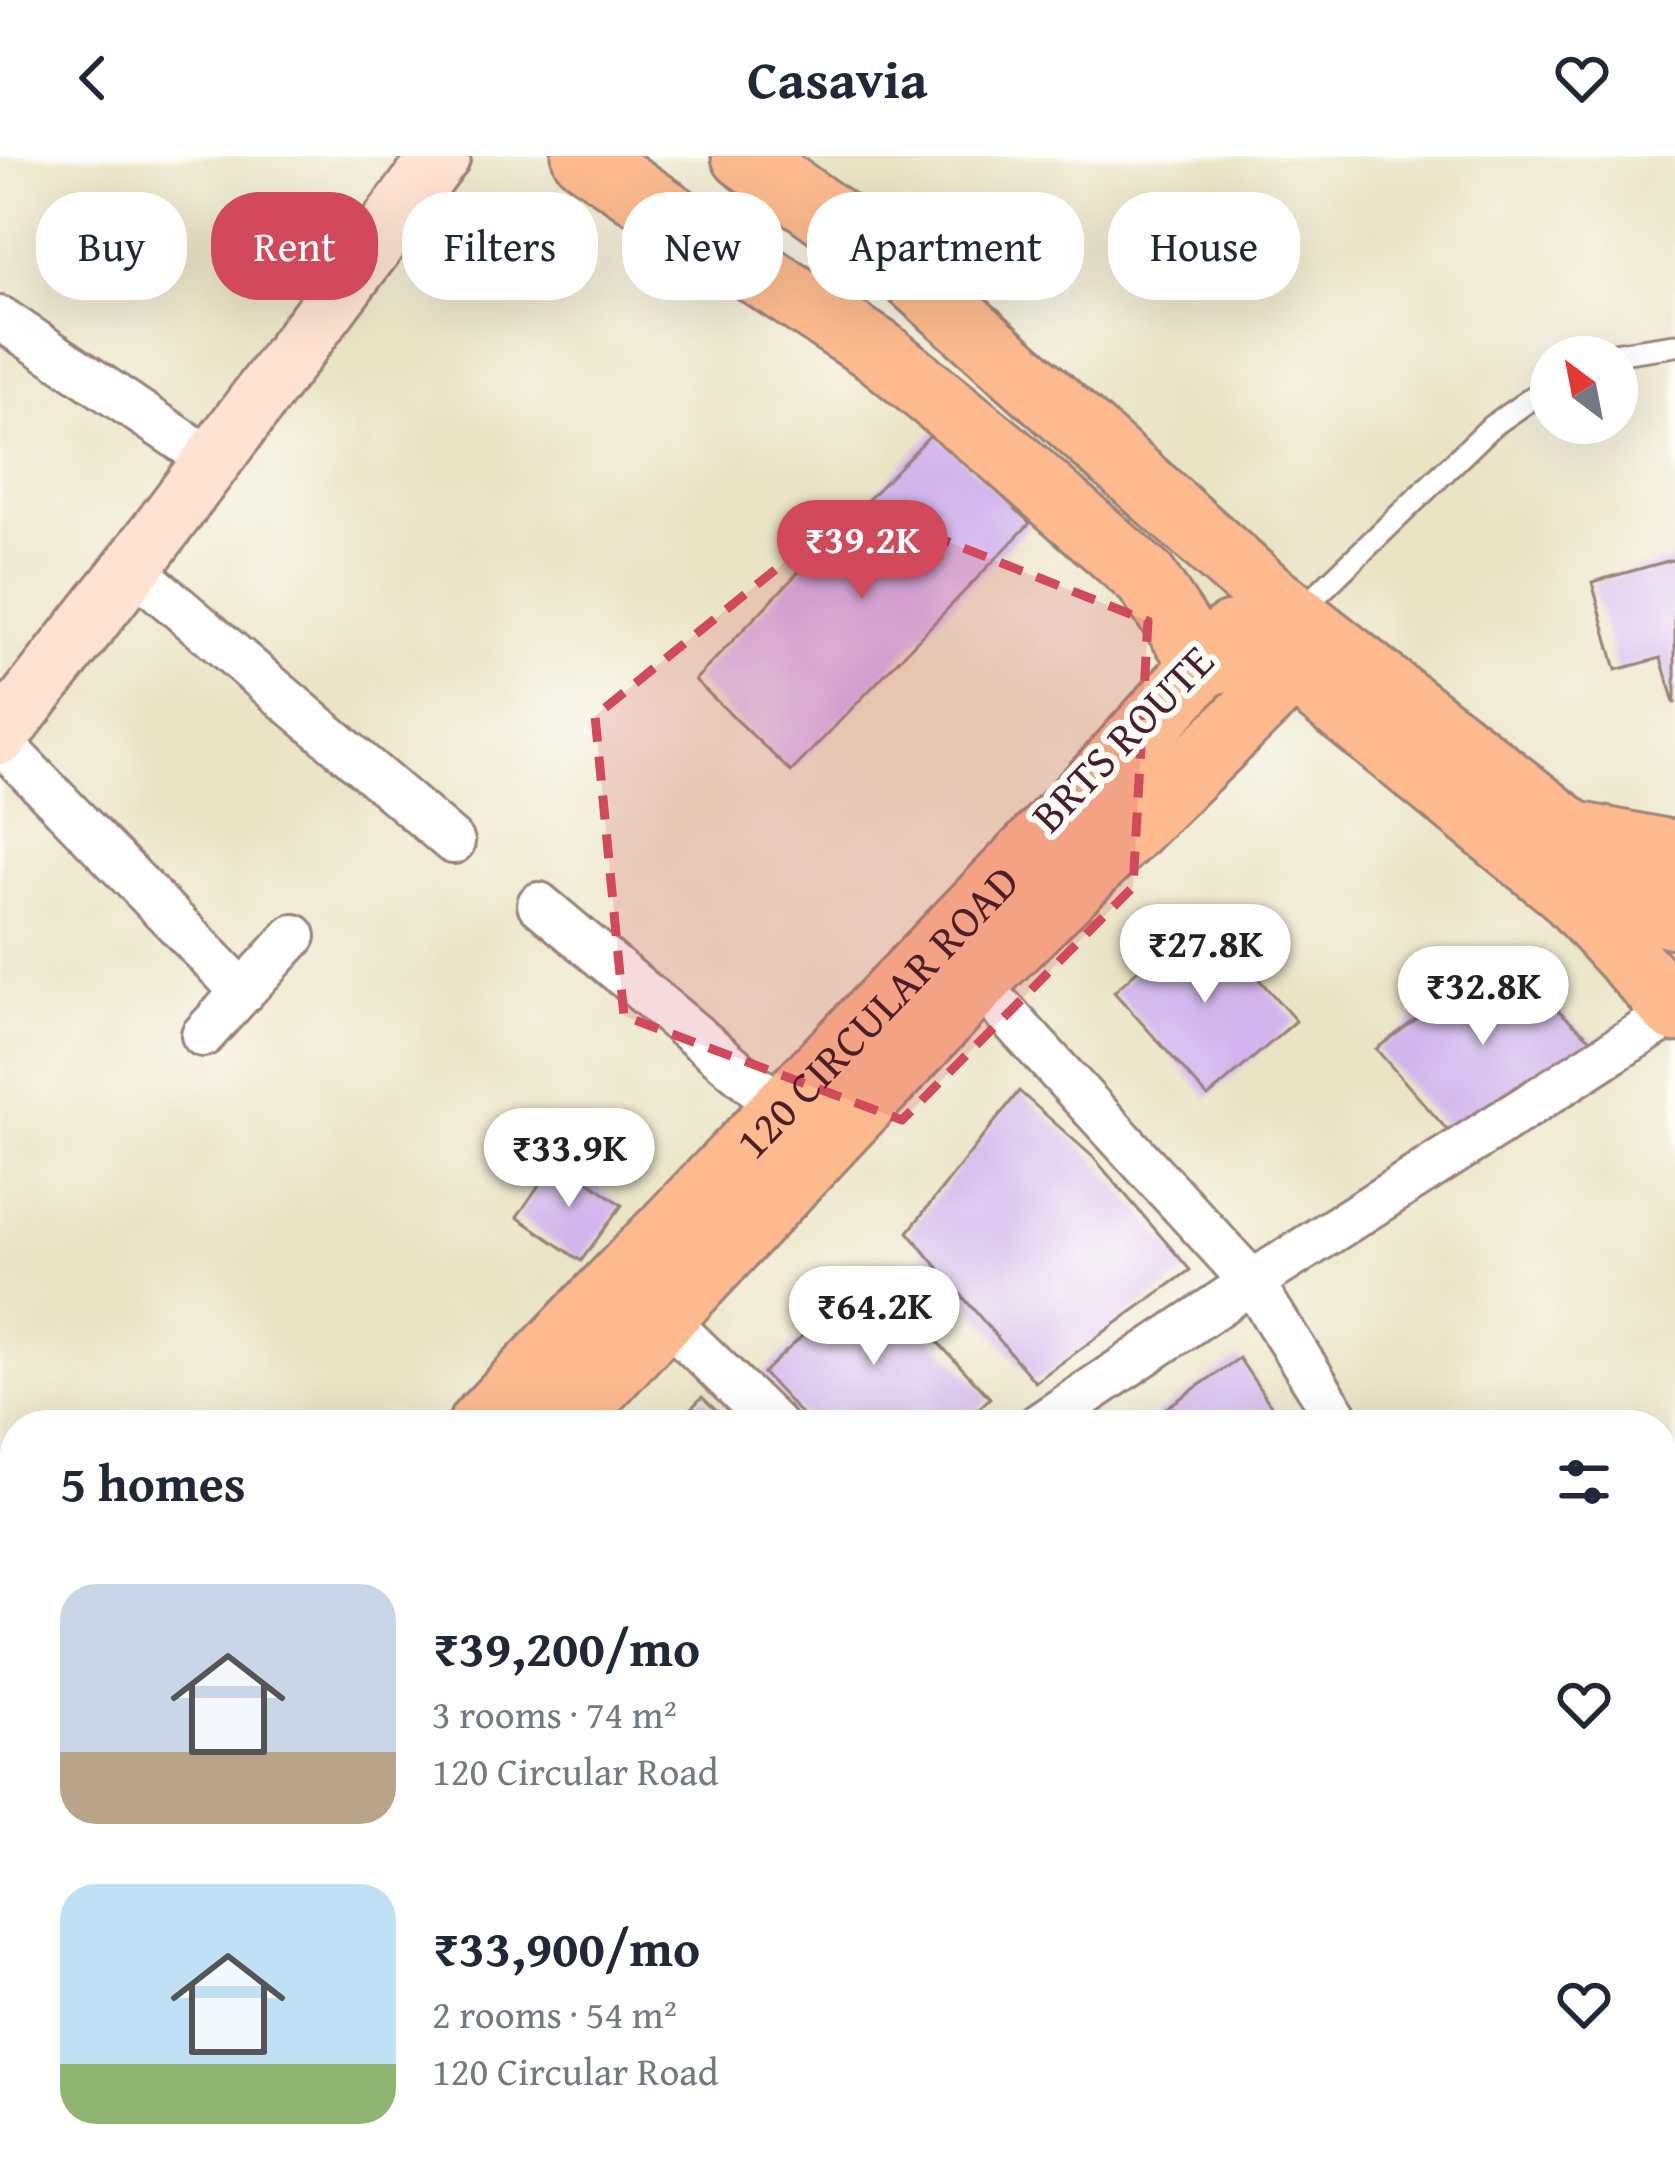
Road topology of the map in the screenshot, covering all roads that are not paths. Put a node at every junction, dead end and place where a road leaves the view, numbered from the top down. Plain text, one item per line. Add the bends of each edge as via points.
1 (442, 156) edge
2 (584, 156) edge
3 (744, 156) edge
4 (0, 318) edge
5 (1675, 345) edge
6 (1638, 350) edge
7 (1530, 400) edge
8 (211, 460) junction
9 (132, 568) junction
10 (1269, 644) junction
11 (0, 740) edge
12 (453, 842) dead end
13 (1675, 853) edge
14 (1567, 892) junction
15 (539, 904) dead end
16 (1675, 916) edge
17 (293, 936) dead end
18 (977, 982) junction
19 (242, 991) junction
20 (1675, 1011) edge
21 (203, 1035) dead end
22 (783, 1109) junction
23 (1252, 1282) junction
24 (664, 1317) junction
25 (494, 1410) edge
26 (576, 1410) edge
27 (760, 1410) edge
28 (1061, 1410) edge
29 (1322, 1410) edge

1 - 8 street
2 - 10 main road via 878,350 1146,579
3 - 10 main road via 902,268
4 - 8 street
5 - 6 lane
7 - 10 lane via 1492,426
8 - 9 street
9 - 11 street
9 - 12 street
10 - 13 main road via 1574,833
10 - 14 main road
10 - 18 main road, 120 CIRCULAR ROAD
10 - 22 main road, 120 CIRCULAR ROAD via 1070,812
11 - 19 street
14 - 16 main road
14 - 20 main road
15 - 22 street
17 - 19 street
18 - 23 street
18 - 24 main road, 120 CIRCULAR ROAD
19 - 21 street
20 - 23 street
22 - 25 main road, 120 CIRCULAR ROAD
23 - 28 street
23 - 29 street
24 - 26 main road, 120 CIRCULAR ROAD
24 - 27 street

